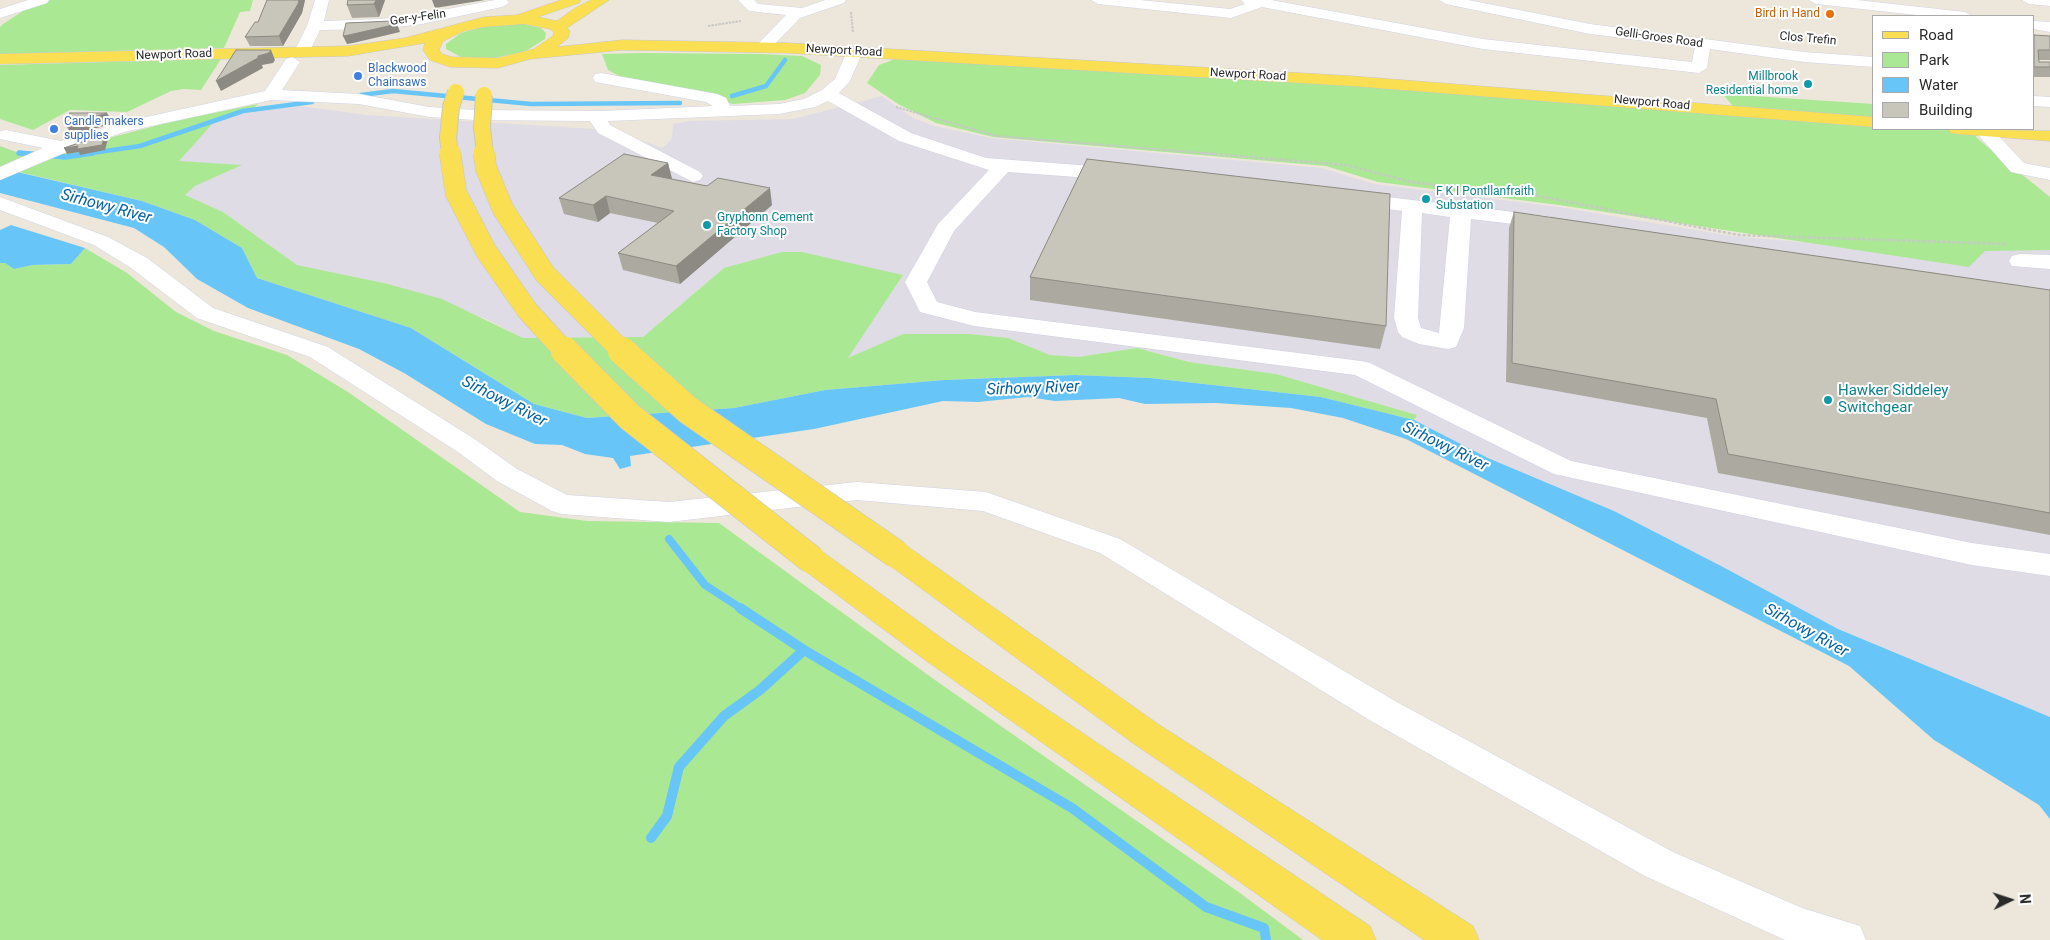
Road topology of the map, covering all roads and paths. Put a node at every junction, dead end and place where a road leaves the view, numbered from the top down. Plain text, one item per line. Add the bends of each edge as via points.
1 (42, 0) edge
2 (322, 0) edge
3 (574, 0) edge
4 (602, 0) edge
5 (745, 0) edge
6 (1101, 0) edge
7 (1446, 0) edge
8 (1816, 0) edge
9 (2029, 0) edge
10 (1254, 1) edge
11 (1839, 1) edge
12 (2050, 2) edge
13 (502, 3) dead end
14 (845, 4) edge
15 (800, 12) junction
16 (0, 14) edge
17 (1957, 15) edge
18 (505, 19) junction
19 (746, 20) dead end
20 (2035, 25) edge
21 (315, 26) junction
22 (708, 26) dead end
23 (2050, 27) edge
24 (561, 30) junction
25 (442, 35) junction
26 (622, 45) junction
27 (1703, 45) junction
28 (763, 46) junction
29 (348, 51) junction
30 (855, 51) junction
31 (528, 56) junction
32 (297, 57) junction
33 (0, 59) edge
34 (445, 61) junction
35 (1872, 62) edge
36 (601, 78) dead end
37 (828, 94) junction
38 (271, 96) junction
39 (2035, 101) edge
40 (2050, 102) edge
41 (891, 105) dead end
42 (720, 112) junction
43 (602, 116) junction
44 (1872, 122) edge
45 (1983, 130) edge
46 (6, 135) dead end
47 (2050, 136) edge
48 (59, 149) junction
49 (1004, 165) junction
50 (0, 174) edge
51 (2050, 174) edge
52 (693, 176) dead end
53 (1136, 176) edge
54 (1332, 196) edge
55 (0, 203) edge
56 (1412, 206) junction
57 (1461, 212) junction
58 (1568, 225) edge
59 (2016, 253) joint
60 (2050, 262) edge
61 (2050, 565) edge
62 (1356, 940) edge
63 (1460, 940) edge
64 (1846, 940) edge

1 - 16 street
2 - 21 street
3 - 18 main road via 542,12
4 - 24 main road via 574,14
5 - 15 street via 754,8
6 - 10 street via 1232,14
7 - 27 street, Gelli-Groes Road via 1590,28
8 - 11 street
9 - 12 street
10 - 27 street via 1483,44 1698,68
11 - 17 street
13 - 21 street, Ger-y-Felin via 359,28
14 - 15 street
14 - 30 path
15 - 28 street
18 - 24 main road, Newport Road via 541,21
18 - 25 main road, Newport Road via 468,25
19 - 22 path
20 - 23 street
21 - 32 street
24 - 26 main road, Newport Road via 588,41
24 - 31 main road via 560,38 553,45
25 - 29 main road, Newport Road
25 - 34 main road via 431,50
26 - 28 main road, Newport Road
26 - 31 main road, Newport Road
27 - 35 street, Gelli-Groes Road
28 - 30 main road, Newport Road
29 - 32 main road, Newport Road
29 - 34 main road, Newport Road
30 - 37 street via 842,82
30 - 44 main road, Newport Road via 1361,82
31 - 34 main road, Newport Road via 480,64
31 - 63 main road, bridge via 497,75 484,95 482,128 486,168 503,209 545,274 642,371 688,410 896,554 1146,734
32 - 33 main road, Newport Road
32 - 38 street
34 - 62 main road, bridge via 459,78 451,107 448,138 456,193 486,251 527,310 630,417 812,560 936,651
36 - 42 street via 711,98 720,102
37 - 42 street via 795,106
37 - 49 street via 905,137 984,164
38 - 43 street via 359,99 429,112 475,115
38 - 48 street via 119,128
39 - 40 street
41 - 59 path via 997,136 1346,165 1412,182 1513,191 1738,236
42 - 43 street
43 - 52 street via 598,122 604,129
45 - 47 main road
45 - 51 street via 2018,168
46 - 48 street
48 - 50 street
49 - 53 street
49 - 61 street via 945,228 916,282 928,307 974,318 1361,368 1564,468 1972,554
54 - 56 street
55 - 64 street via 101,241 138,263 205,312 319,352 507,474 562,504 668,512 857,490 986,502 1110,546 1383,710 1660,864 1798,926
56 - 57 street
56 - 57 street via 1406,318 1410,332 1448,342 1452,328
57 - 58 street
59 - 60 street

